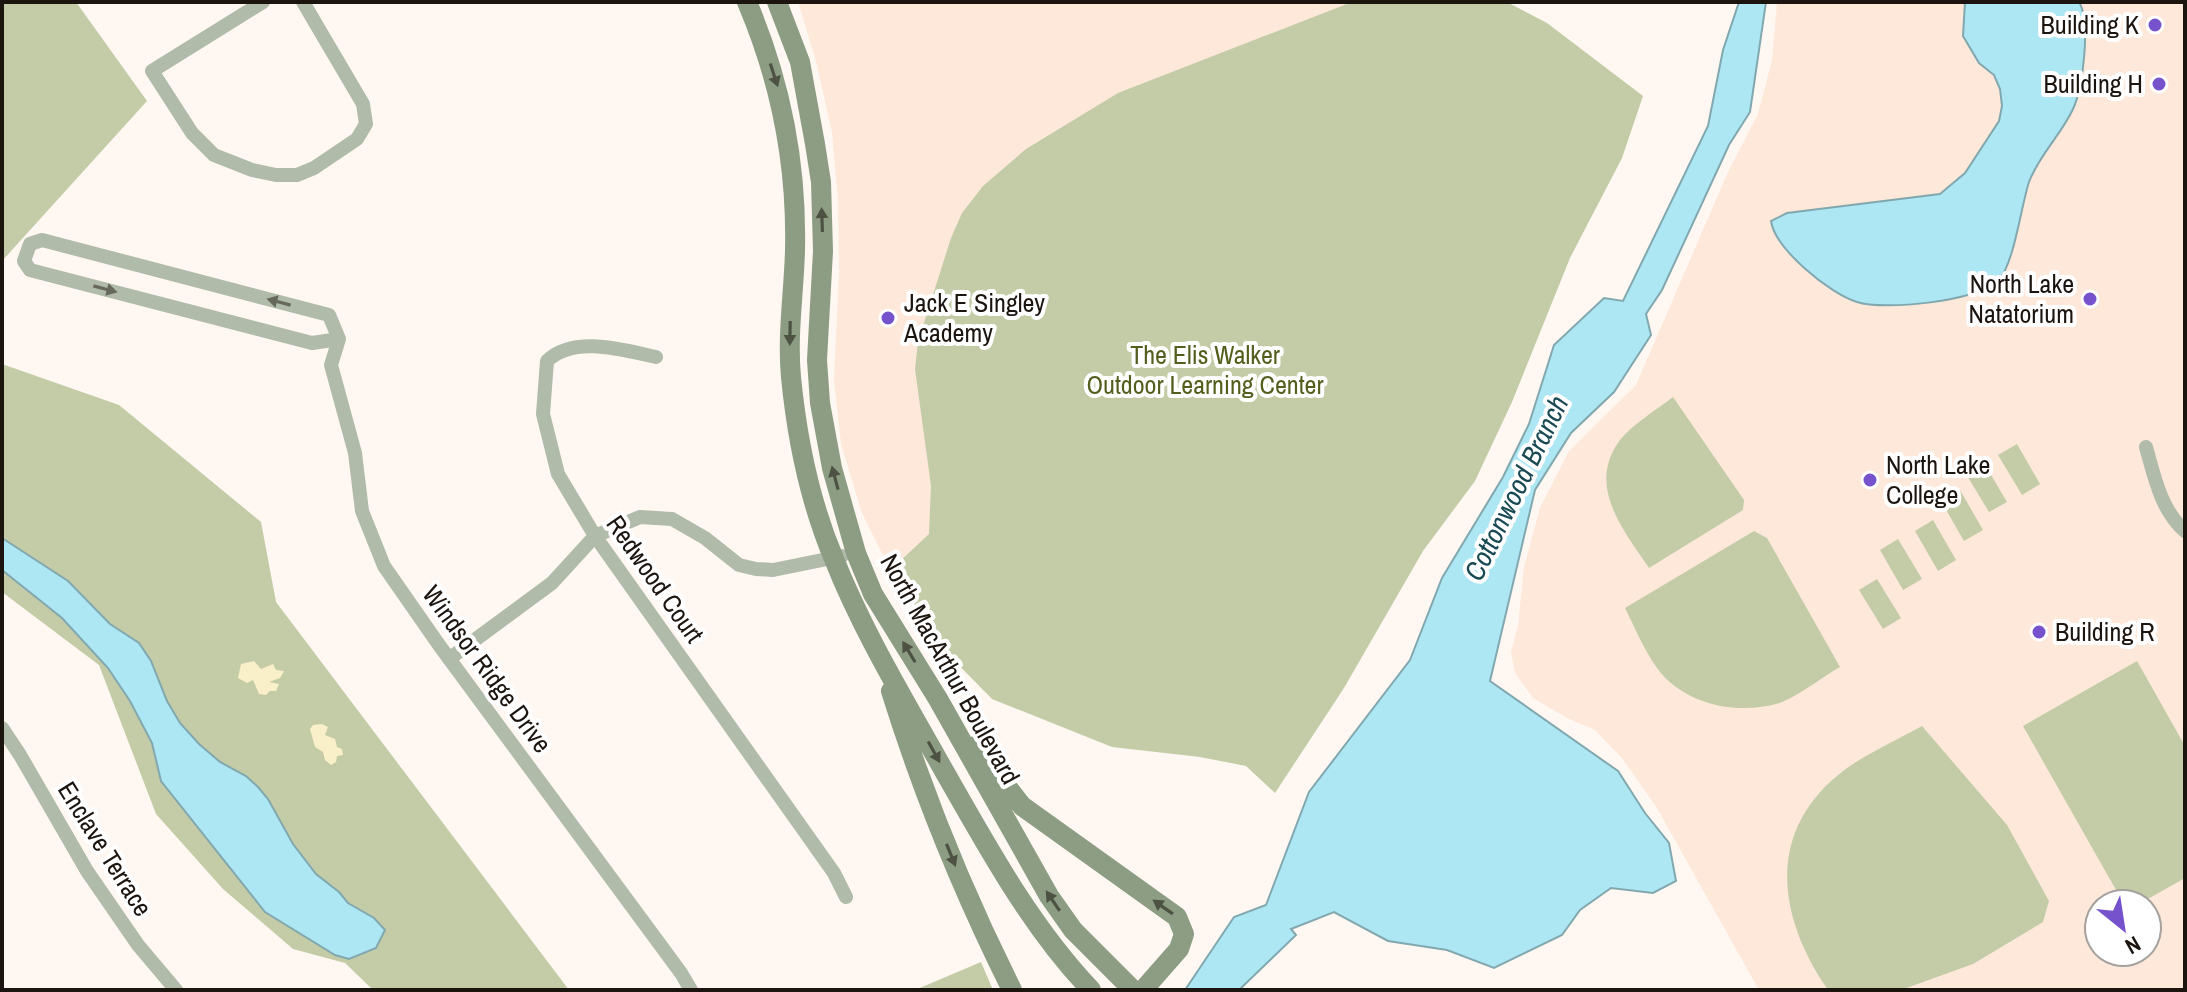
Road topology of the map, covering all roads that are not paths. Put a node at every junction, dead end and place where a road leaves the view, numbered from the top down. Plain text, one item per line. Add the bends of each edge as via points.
1 (263, 2) edge
2 (303, 2) edge
3 (747, 2) edge
4 (777, 2) edge
5 (339, 339) junction
6 (656, 357) dead end
7 (2146, 447) dead end
8 (2185, 531) edge
9 (595, 536) junction
10 (856, 553) junction
11 (833, 558) junction
12 (878, 649) junction
13 (449, 659) junction
14 (938, 699) junction
15 (2, 728) edge
16 (846, 897) dead end
17 (1089, 988) edge
18 (176, 990) edge
19 (691, 990) edge
20 (1012, 990) edge
21 (1133, 990) edge
22 (1143, 990) edge

1 - 2 street via 152,71 202,145 228,162 276,175 314,168 357,139 366,124 363,104
3 -> 11 main road, North MacArthur Boulevard via 779,90 790,145 795,199 791,374 811,493
10 -> 4 main road, North MacArthur Boulevard via 820,403 821,182 800,62
5 -> 5 street via 329,315 42,240 30,244 25,253 30,270 312,343
5 - 13 street, Windsor Ridge Drive via 331,365 355,453 362,511 384,566
6 - 9 street, Redwood Court via 579,347 558,350 547,361 543,414 558,474
7 - 8 street via 2158,490
9 - 11 street via 640,517 656,517 672,519 739,565 756,569
9 - 13 street via 552,583
9 - 16 street, Redwood Court
10 - 11 street
14 -> 10 main road, North MacArthur Boulevard via 873,594
11 - 12 main road, North MacArthur Boulevard
12 -> 17 main road, North MacArthur Boulevard via 1014,889
12 -> 20 main road via 902,731
13 - 19 street, Windsor Ridge Drive
21 -> 14 main road, North MacArthur Boulevard via 1073,930 1049,896
22 -> 14 main road via 1179,949 1184,934 1177,917 1022,806
15 - 18 street, Enclave Terrace via 87,871

